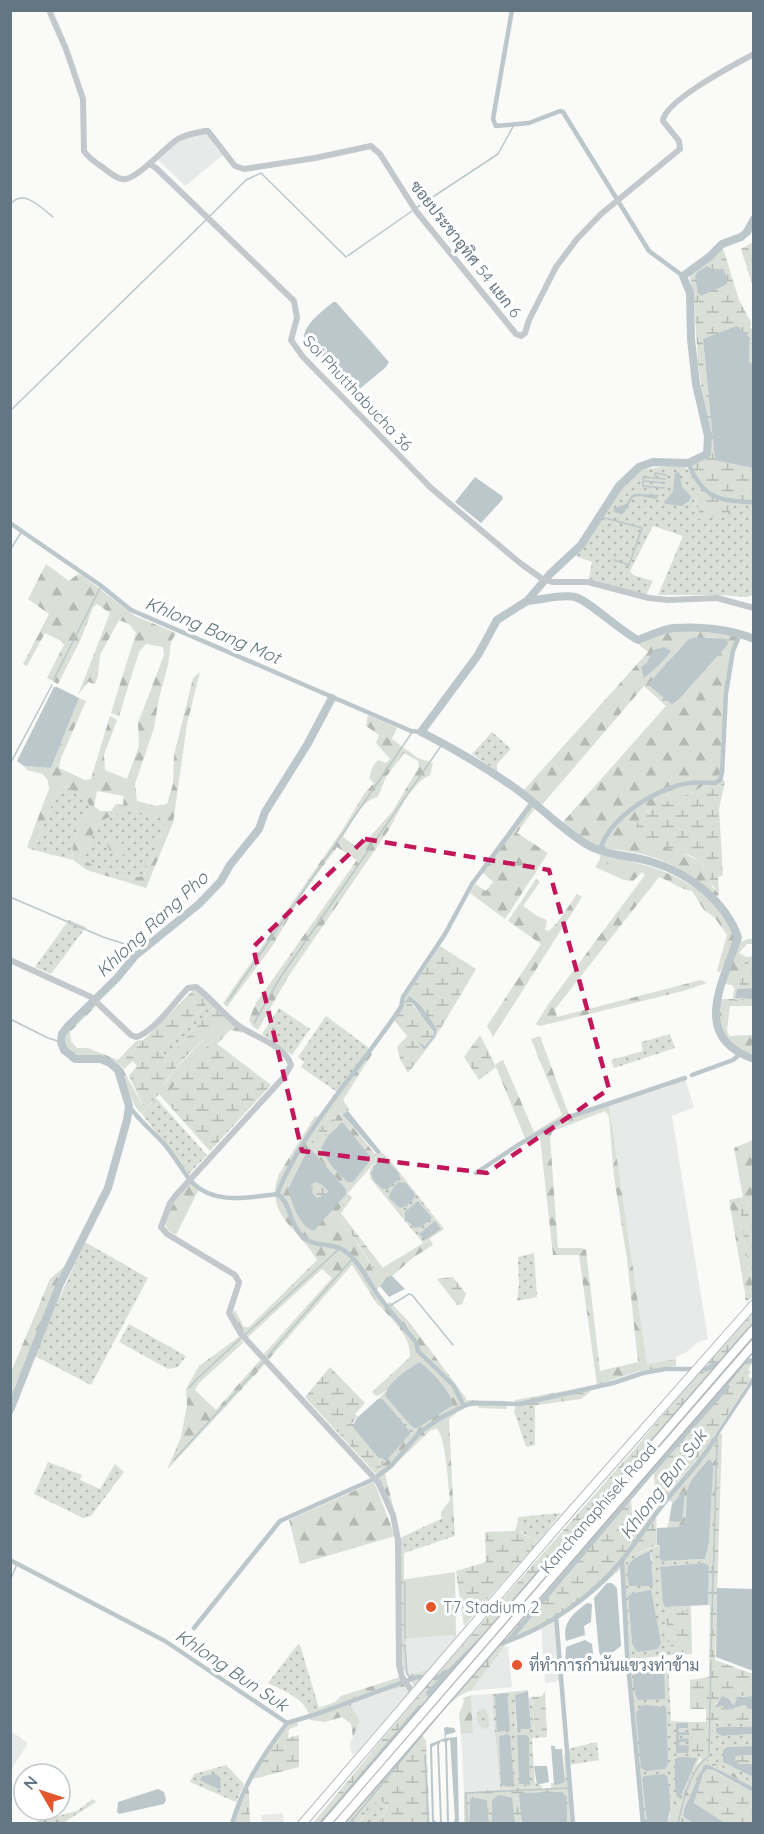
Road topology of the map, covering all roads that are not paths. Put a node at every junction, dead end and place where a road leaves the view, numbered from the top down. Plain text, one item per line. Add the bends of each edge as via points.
1 (50, 10) edge
2 (753, 54) edge
3 (150, 164) junction
4 (753, 608) edge
5 (10, 960) edge
6 (753, 1304) edge
7 (753, 1329) edge
8 (753, 1344) edge
9 (417, 1691) junction
10 (302, 1824) edge
11 (326, 1824) edge
12 (338, 1824) edge

1 - 3 street via 83,99 86,154 121,179
2 - 3 street, ซอยประชาอุทิศ 54 แยก 6 via 706,81 665,113 663,121 679,141 680,149 601,214 577,239 556,267 521,336 414,209 371,146 244,169 236,166 208,131 177,140
3 - 4 street, Soi Phutthabucha 36 via 294,302 297,318 291,344 303,357 431,489 520,563 544,579 588,582 659,600 717,598
5 - 9 street via 91,997 131,1035 140,1037 188,988 196,987 235,1023 291,1063 282,1079 170,1203 162,1230 238,1278 229,1313 241,1334 378,1482 393,1515 398,1540 399,1665 402,1677
6 - 9 main road
7 - 11 highway, Kanchanaphisek Road
8 - 12 highway, Kanchanaphisek Road
9 - 10 main road

